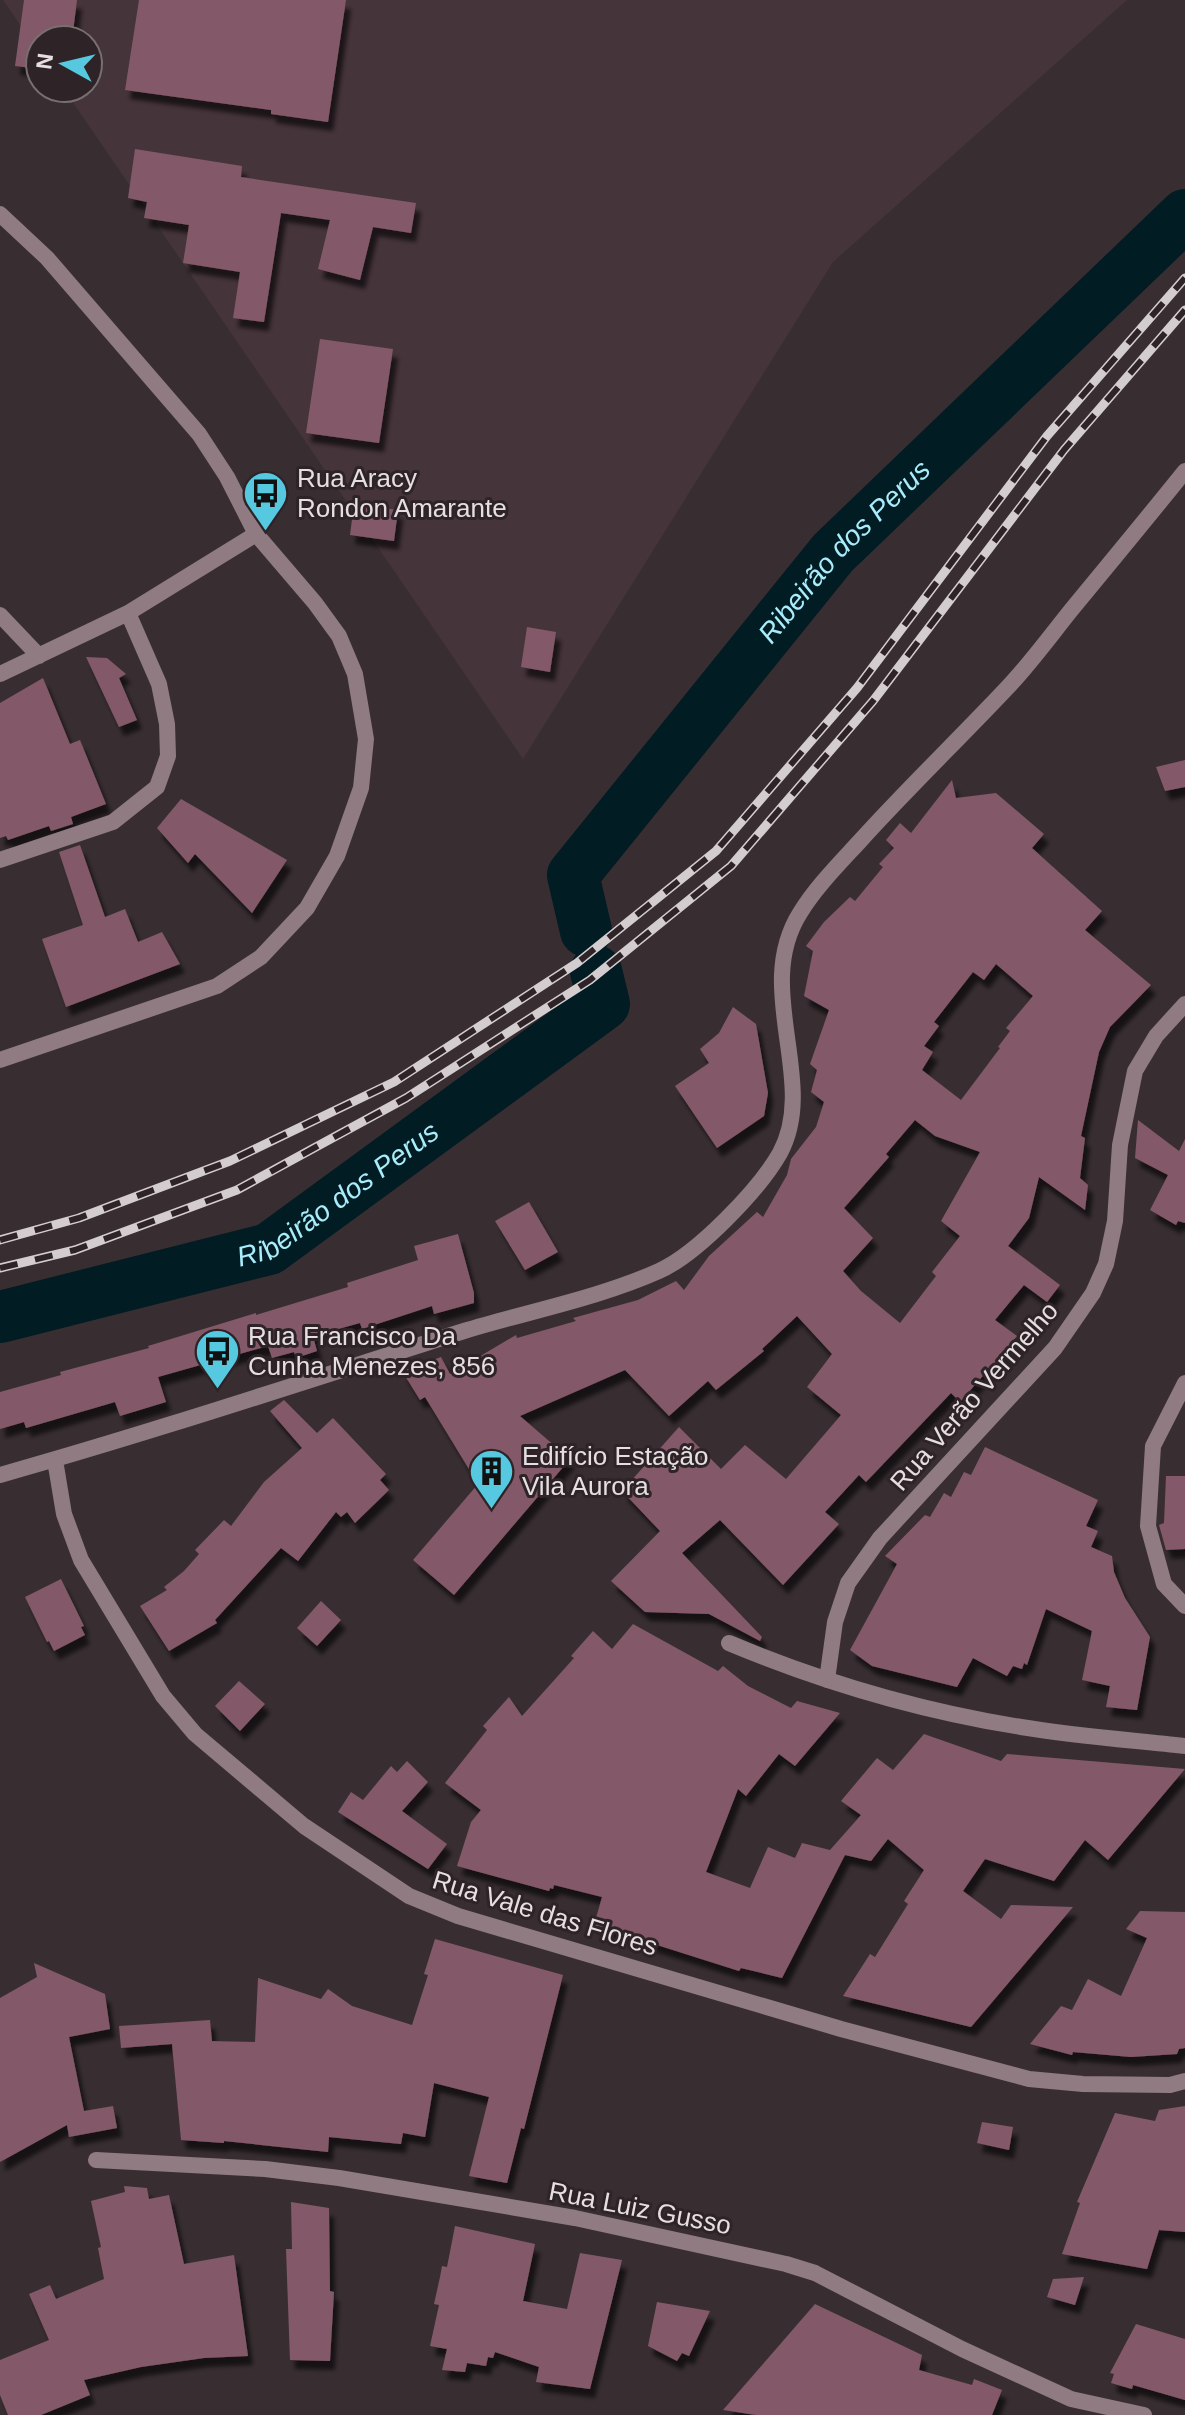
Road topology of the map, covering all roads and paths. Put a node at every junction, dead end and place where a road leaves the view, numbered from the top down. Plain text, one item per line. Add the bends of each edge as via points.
1 (0, 214) edge
2 (1185, 471) edge
3 (256, 534) junction
4 (128, 613) junction
5 (0, 615) edge
6 (39, 656) junction
7 (0, 674) edge
8 (0, 860) edge
9 (1185, 1004) edge
10 (0, 1060) edge
11 (1185, 1383) edge
12 (55, 1460) junction
13 (0, 1475) edge
14 (1185, 1606) edge
15 (729, 1643) dead end
16 (827, 1680) junction
17 (1185, 1746) edge
18 (1185, 2081) edge
19 (96, 2160) dead end
20 (1144, 2415) edge

1 - 3 street via 47,258 199,434
2 - 12 street via 1011,685 875,824 796,918 782,960 793,1106 781,1151 751,1193 705,1238 662,1270 616,1286
3 - 4 street
3 - 10 street via 339,636 355,674 366,739 362,783 337,856 307,908 261,957 217,986
4 - 6 street
4 - 8 street via 159,684 167,724 168,756 157,787 113,822
5 - 6 street
6 - 7 street
9 - 16 street, Rua Verão Vermelho via 1156,1036 1135,1071 1120,1145 1115,1221 1093,1293 1055,1348 880,1538 848,1583 835,1622
11 - 14 street via 1153,1446 1148,1526 1164,1584
12 - 13 street
12 - 18 street, Rua Vale das Flores via 64,1514 81,1560 163,1696 195,1734 304,1826 409,1896 458,1916 1029,2079 1170,2085
15 - 16 street
16 - 17 street via 1020,1727
19 - 20 street, Rua Luiz Gusso via 339,2178 575,2218 786,2264 815,2273 1071,2399

